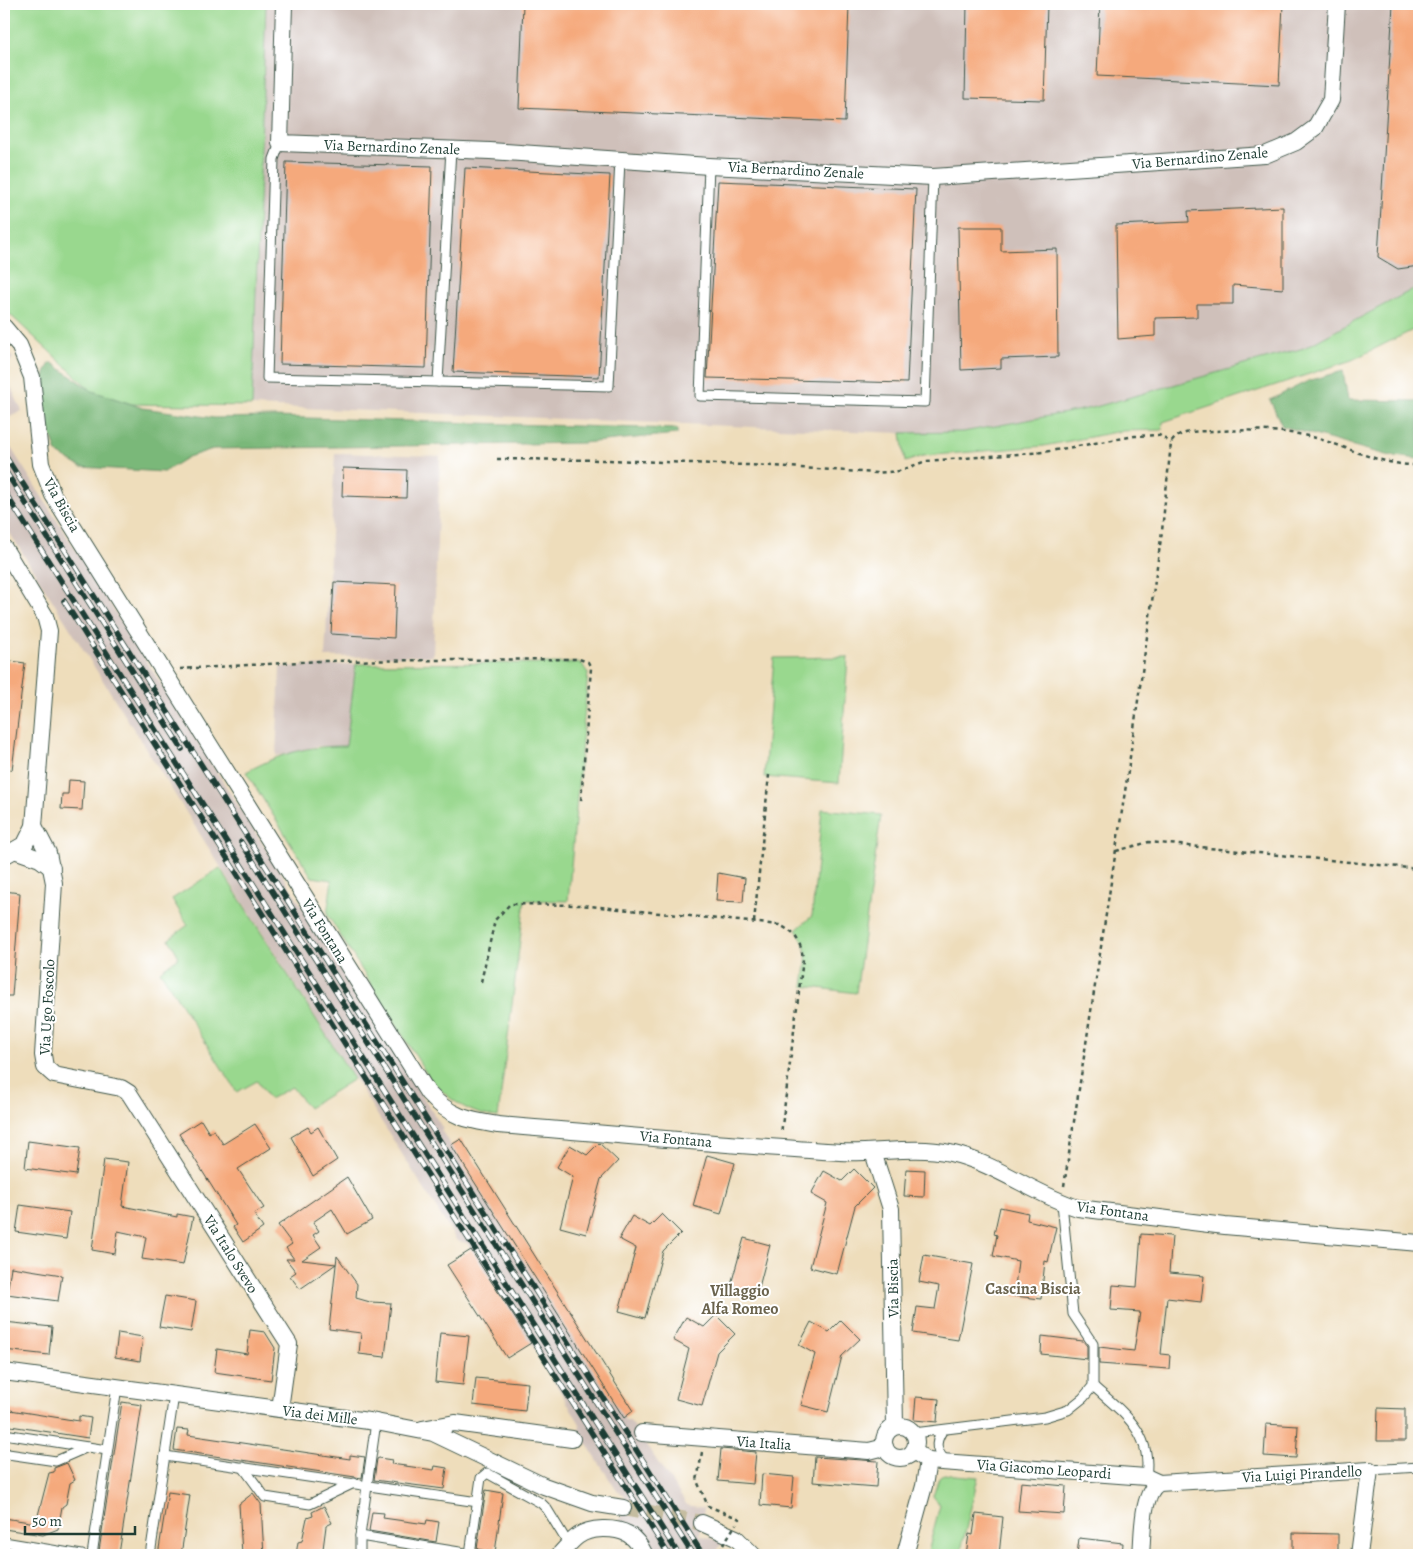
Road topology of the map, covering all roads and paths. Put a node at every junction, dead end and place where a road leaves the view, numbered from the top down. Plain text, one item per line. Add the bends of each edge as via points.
1 (284, 4) edge
2 (1337, 4) edge
3 (280, 143) junction
4 (451, 149) junction
5 (620, 160) junction
6 (709, 166) junction
7 (933, 177) junction
8 (4, 327) edge
9 (438, 382) junction
10 (1171, 443) junction
11 (497, 459) dead end
12 (1419, 465) edge
13 (4, 548) edge
14 (162, 670) junction
15 (768, 775) dead end
16 (580, 801) dead end
17 (34, 826) junction
18 (1116, 851) junction
19 (10, 854) edge
20 (52, 868) junction
21 (1419, 869) edge
22 (754, 922) junction
23 (482, 982) dead end
24 (139, 1108) joint
25 (779, 1147) junction
26 (874, 1152) junction
27 (1062, 1202) junction
28 (1419, 1243) edge
29 (4, 1372) edge
30 (1093, 1386) junction
31 (117, 1387) junction
32 (174, 1395) junction
33 (280, 1409) junction
34 (376, 1422) junction
35 (894, 1426) junction
36 (419, 1430) junction
37 (942, 1431) junction
38 (642, 1433) dead end
39 (914, 1433) junction
40 (4, 1434) edge
41 (704, 1438) junction
42 (572, 1439) dead end
43 (89, 1447) junction
44 (885, 1448) junction
45 (107, 1450) junction
46 (4, 1451) edge
47 (914, 1451) junction
48 (165, 1456) junction
49 (928, 1461) junction
50 (948, 1462) junction
51 (1419, 1467) edge
52 (243, 1468) junction
53 (1370, 1470) junction
54 (354, 1483) junction
55 (1152, 1483) junction
56 (367, 1485) junction
57 (478, 1502) junction
58 (623, 1508) tunnel mouth
59 (702, 1523) tunnel mouth
60 (360, 1536) junction
61 (4, 1542) edge
62 (564, 1550) edge
63 (439, 1552) edge
64 (82, 1555) edge
65 (92, 1555) edge
66 (150, 1555) edge
67 (360, 1555) edge
68 (474, 1555) edge
69 (646, 1555) edge
70 (721, 1555) edge
71 (753, 1555) edge
72 (905, 1555) edge
73 (1141, 1555) edge
74 (1359, 1555) edge

1 - 3 street
2 - 7 street, Via Bernardino Zenale via 1331,100 1314,128 1296,142 1265,155
3 - 4 street, Via Bernardino Zenale
3 - 9 lane via 274,159 267,378
4 - 5 street, Via Bernardino Zenale
4 - 9 lane
5 - 6 street, Via Bernardino Zenale
5 - 9 lane via 609,386
6 - 7 street, Via Bernardino Zenale
6 - 7 lane via 700,396 924,402
8 - 14 street, Via Biscia via 19,344 32,377 38,447 46,480
10 - 11 path via 1159,435 1135,436 1044,452 926,461 899,471 876,473 608,460
10 - 12 path via 1187,432 1276,432 1317,438 1394,464
10 - 18 path via 1162,531
13 - 17 street via 45,616 49,631
14 - 16 path via 319,661 579,659 588,662 591,668
14 - 25 street, Via Fontana via 428,1093 440,1107 456,1116 498,1124
15 - 22 path
17 - 19 street via 30,837
17 - 20 street, Via Ugo Foscolo
18 - 21 path via 1149,842
18 - 27 path
19 - 20 street via 40,859
20 - 24 street, Via Ugo Foscolo via 54,891 43,1055 45,1067 54,1076 121,1088 129,1093
22 - 23 path via 580,905 510,904 495,920
22 - 25 path via 779,925 789,930 797,938 803,959
24 - 33 street, Via Italo Svevo via 288,1344
25 - 26 street, Via Fontana
26 - 27 street, Via Fontana via 922,1150 967,1157
26 - 35 street, Via Biscia via 891,1209
27 - 28 street, Via Fontana via 1093,1210 1225,1226
27 - 30 lane via 1073,1314 1093,1344
29 - 31 street, Via dei Mille
30 - 37 lane via 1068,1410 1045,1417
30 - 55 lane via 1133,1422 1144,1440
31 - 32 street, Via dei Mille
31 - 45 lane
32 - 33 street, Via dei Mille
32 - 48 lane
33 - 34 street, Via dei Mille
34 - 36 street, Via dei Mille
34 - 56 lane
35 - 39 street via 906,1426
35 - 44 street via 884,1437
36 - 42 street via 455,1423
36 - 58 street, Via dei Mille via 443,1437 544,1486 592,1503
37 - 39 lane
37 - 50 lane via 936,1444 939,1454
38 - 41 street, Via Italia
39 - 47 street via 917,1442
40 - 43 lane
41 - 44 street, Via Italia via 868,1451
41 - 70 path, bridge via 698,1486 708,1506 740,1519
43 - 45 lane
43 - 46 lane via 56,1461
44 - 47 street via 891,1456 901,1458
45 - 65 lane
47 - 49 street
48 - 52 lane
48 - 66 lane
49 - 50 street, Via Giacomo Leopardi
49 - 72 street
50 - 55 street, Via Giacomo Leopardi
51 - 53 lane
52 - 54 lane
52 - 54 lane via 265,1497 310,1504
53 - 55 street, Via Luigi Pirandello
53 - 74 street, Via Luigi Pirandello
54 - 56 lane
55 - 73 street
56 - 57 lane
56 - 60 lane
57 - 62 lane via 481,1478 487,1473 493,1475 547,1509
57 - 68 lane
59 - 71 street via 736,1538
60 - 63 lane
60 - 67 lane
61 - 64 lane
62 - 69 street via 588,1530 602,1529 627,1534 638,1542
63 - 68 lane

